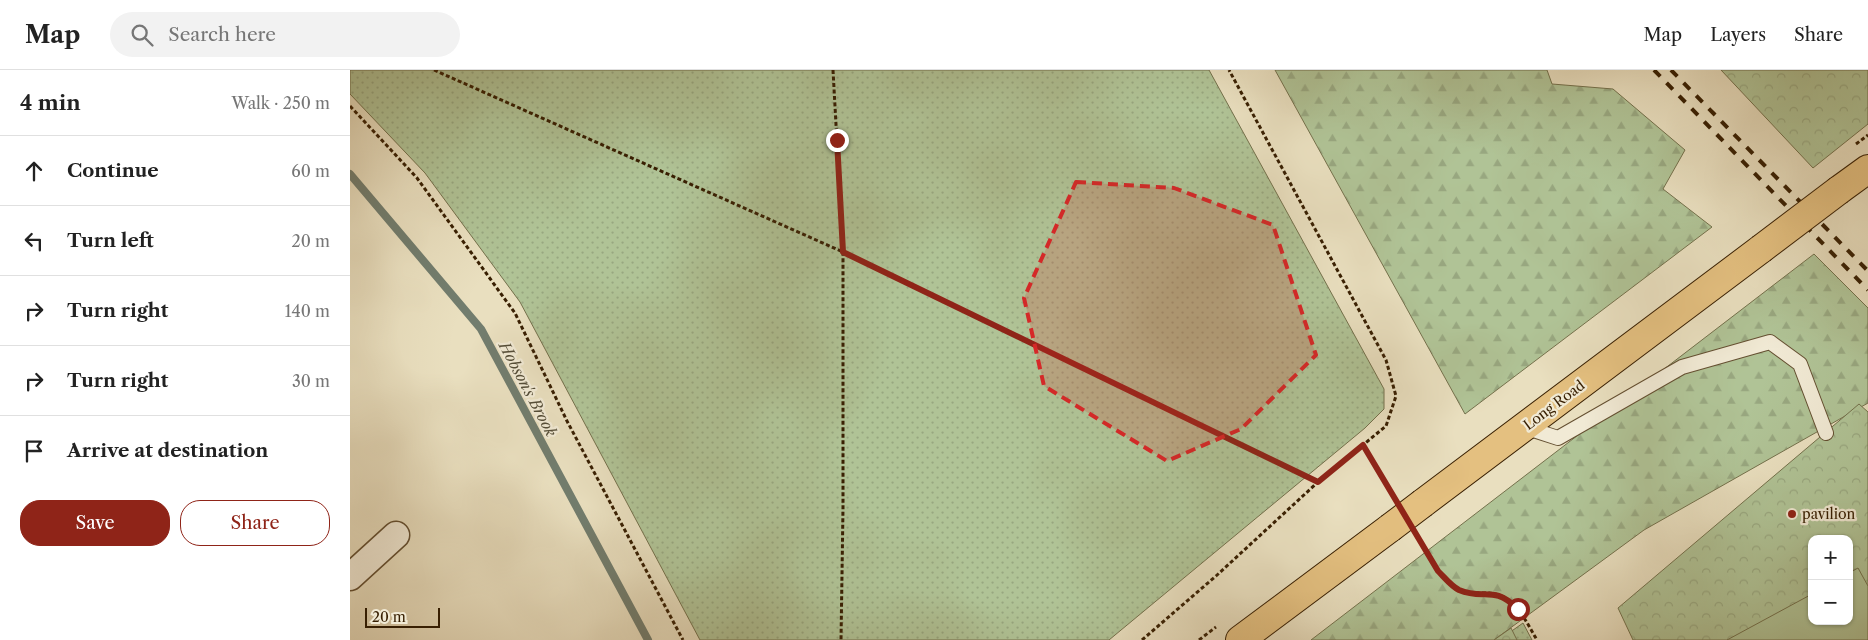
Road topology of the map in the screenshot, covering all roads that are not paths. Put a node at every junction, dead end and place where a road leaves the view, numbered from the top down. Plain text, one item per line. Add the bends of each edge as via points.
1 (1868, 169) edge
2 (1524, 428) junction
3 (1826, 433) dead end
4 (396, 535) dead end
5 (350, 577) edge
6 (1240, 640) edge

1 - 2 main road, Long Road, bridge
2 - 3 lane via 1558,438 1682,367 1770,342 1800,364
2 - 6 main road, Long Road, bridge via 1423,503 1401,528
4 - 5 street

